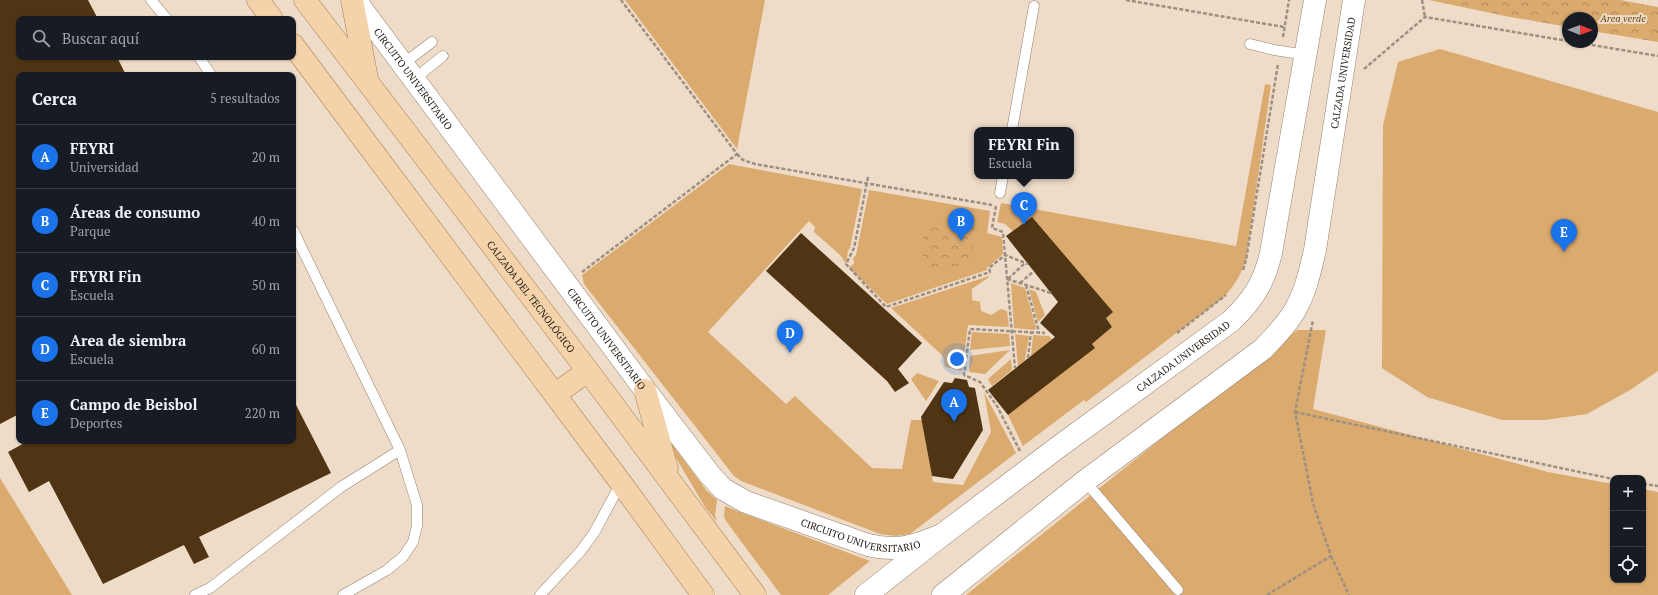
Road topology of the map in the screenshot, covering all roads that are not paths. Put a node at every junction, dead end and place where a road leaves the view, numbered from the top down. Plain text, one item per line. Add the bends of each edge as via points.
1 (151, 0) edge
2 (258, 0) edge
3 (305, 0) edge
4 (354, 0) edge
5 (1315, 0) edge
6 (1354, 0) edge
7 (1034, 6) dead end
8 (164, 16) edge
9 (270, 16) edge
10 (432, 42) dead end
11 (1250, 44) dead end
12 (296, 50) edge
13 (1306, 55) junction
14 (443, 56) dead end
15 (200, 60) edge
16 (408, 71) junction
17 (209, 72) edge
18 (368, 84) junction
19 (1013, 127) edge
20 (1003, 179) edge
21 (999, 198) road end
22 (296, 236) edge
23 (588, 371) junction
24 (645, 390) junction
25 (555, 394) junction
26 (400, 450) junction
27 (1085, 480) junction
28 (671, 481) junction
29 (621, 483) junction
30 (942, 535) junction
31 (1178, 590) dead end
32 (700, 591) edge
33 (195, 595) edge
34 (344, 595) edge
35 (540, 595) edge
36 (718, 595) edge
37 (755, 595) edge
38 (866, 595) edge
39 (943, 595) edge

1 - 8 lane
2 - 9 main road
3 - 18 main road, CALZADA DEL TECNOLÓGICO
4 - 16 main road, CIRCUITO UNIVERSITARIO
4 - 18 main road
5 - 13 main road, CALZADA UNIVERSIDAD
6 - 27 main road, CALZADA UNIVERSIDAD via 1315,250 1307,284 1295,310 1280,331 1263,348
7 - 19 lane
10 - 16 lane
11 - 13 lane
12 - 25 main road
13 - 30 main road, CALZADA UNIVERSIDAD via 1266,273 1245,308 1231,321
14 - 16 lane
15 - 17 lane
16 - 24 main road, CIRCUITO UNIVERSITARIO
18 - 23 main road, CALZADA DEL TECNOLÓGICO
20 - 21 lane
22 - 26 lane
23 - 25 main road
23 - 28 main road, CALZADA DEL TECNOLÓGICO
24 - 28 main road
24 - 30 main road, CIRCUITO UNIVERSITARIO via 710,475 723,489 746,502 868,546 883,549 915,546
25 - 29 main road
26 - 33 lane via 341,486 210,588
26 - 34 lane via 417,505 417,526 413,542 403,557 387,570
27 - 31 lane
27 - 39 main road, CALZADA UNIVERSIDAD
28 - 37 main road, CALZADA DEL TECNOLÓGICO
29 - 32 main road
29 - 35 lane via 594,533
30 - 38 main road, CALZADA UNIVERSIDAD
32 - 36 main road via 713,589

